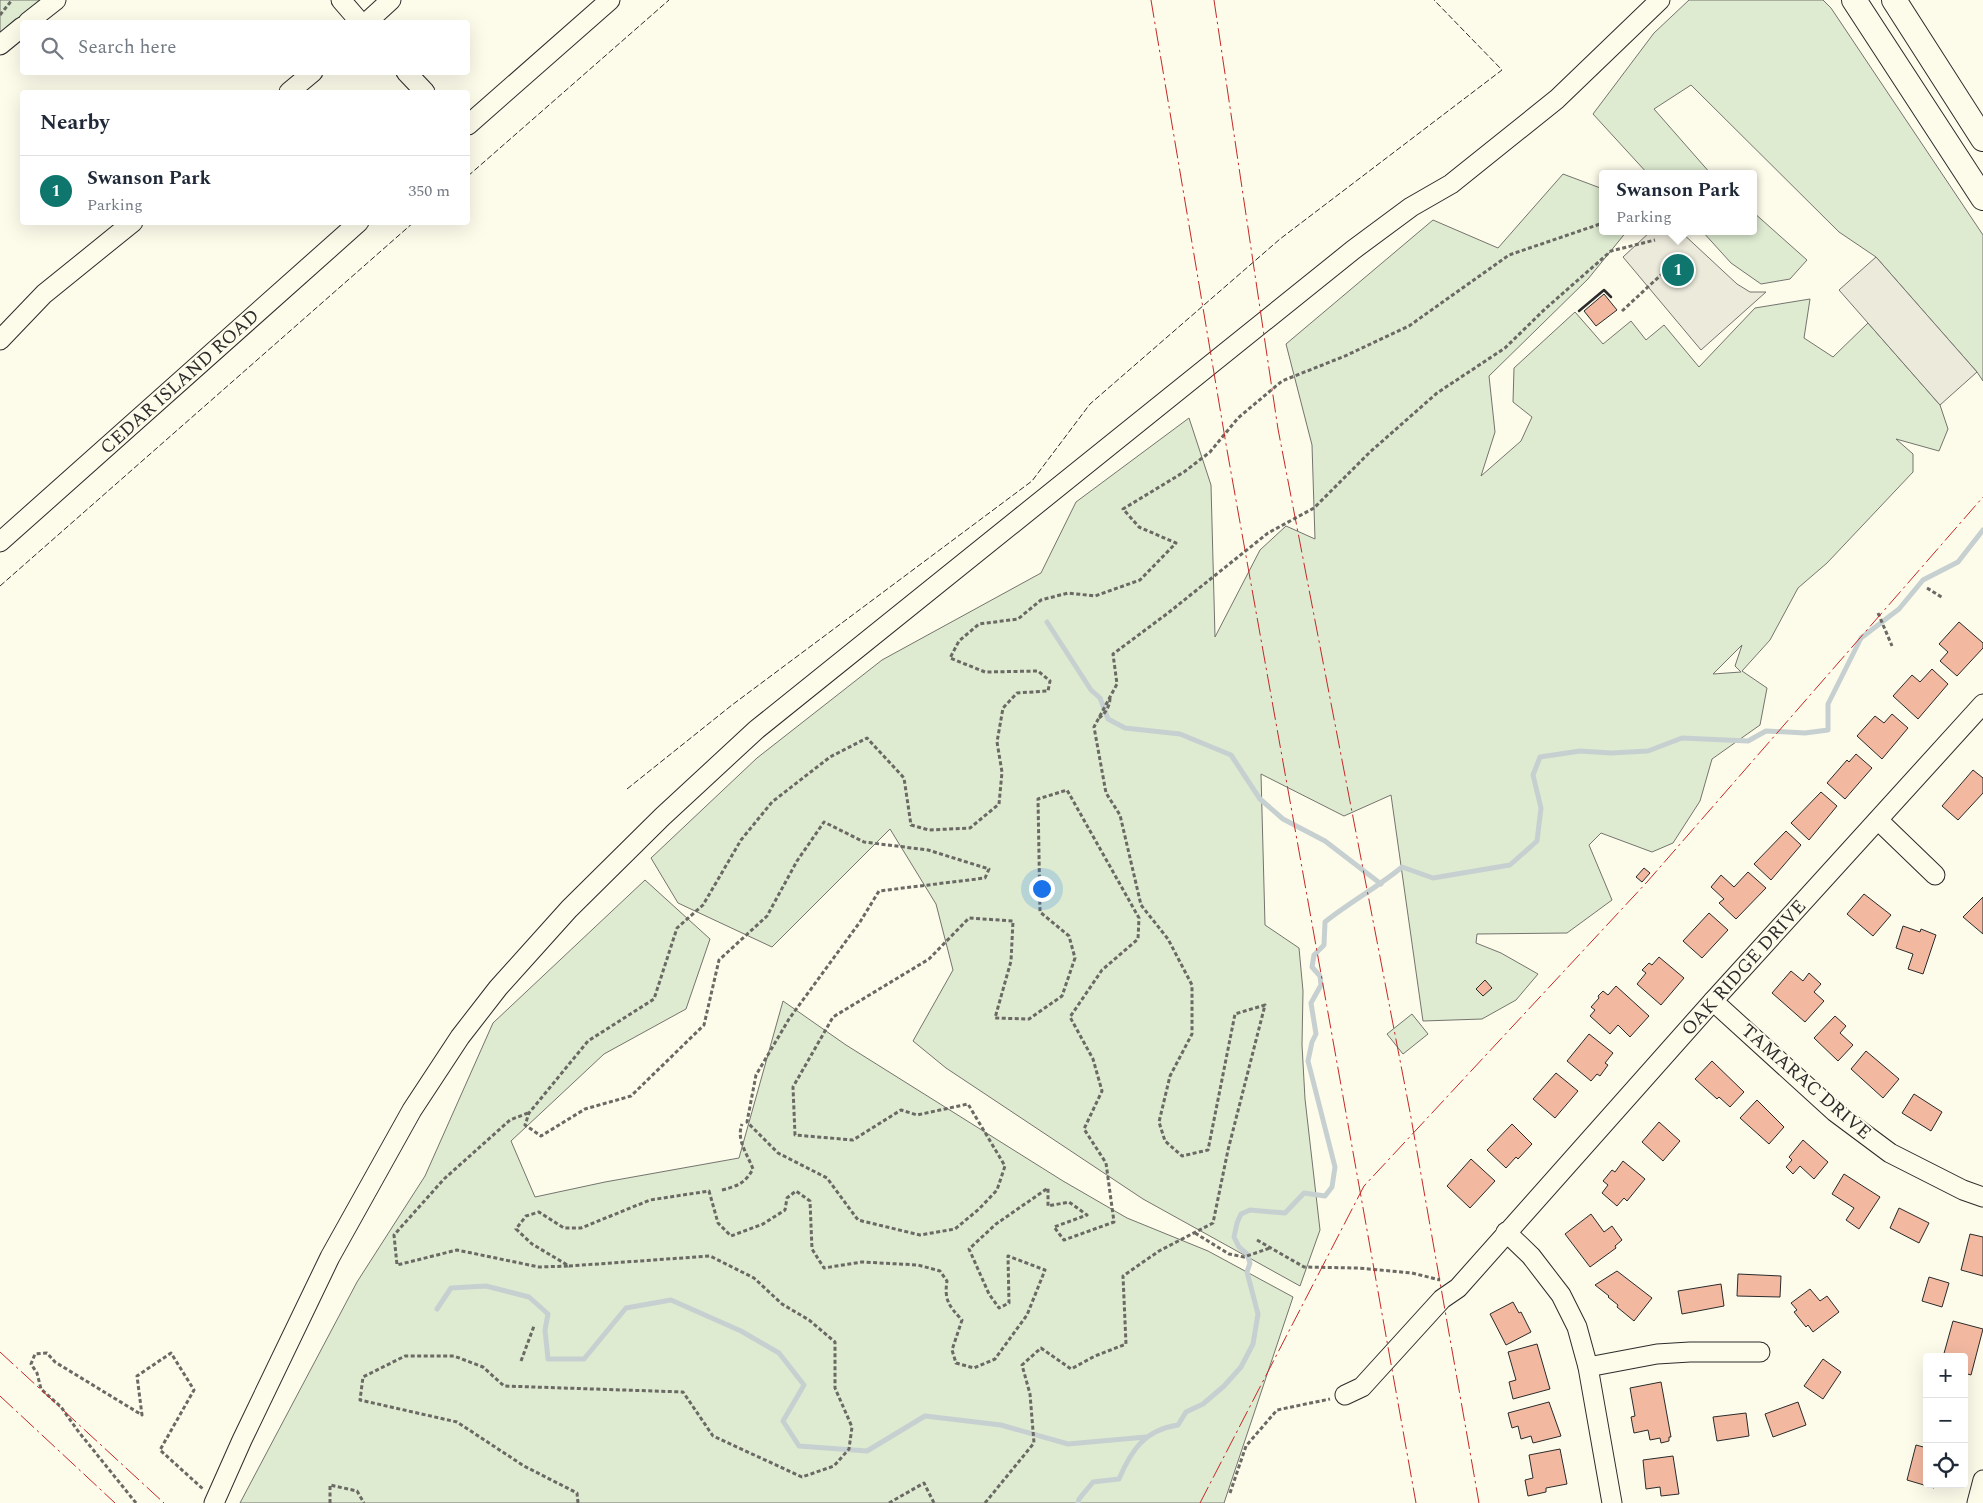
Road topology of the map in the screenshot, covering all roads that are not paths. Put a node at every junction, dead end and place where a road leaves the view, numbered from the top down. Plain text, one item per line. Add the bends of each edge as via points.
1 (56, 0) edge
2 (341, 0) edge
3 (391, 0) edge
4 (610, 0) edge
5 (1660, 0) edge
6 (1854, 0) edge
7 (1894, 0) edge
8 (31, 20) edge
9 (358, 20) edge
10 (369, 20) edge
11 (20, 29) edge
12 (0, 45) edge
13 (309, 75) edge
14 (409, 75) edge
15 (291, 90) edge
16 (423, 90) edge
17 (470, 123) edge
18 (1983, 139) edge
19 (1983, 198) edge
20 (129, 225) edge
21 (356, 225) edge
22 (0, 340) edge
23 (0, 542) edge
24 (1983, 704) edge
25 (1878, 820) junction
26 (1935, 875) dead end
27 (1713, 1001) junction
28 (1983, 1197) edge
29 (1506, 1232) junction
30 (1760, 1352) dead end
31 (1588, 1367) junction
32 (1346, 1395) road end
33 (1983, 1480) edge
34 (215, 1501) edge
35 (1612, 1503) edge
36 (1977, 1503) edge

1 - 8 street
2 - 9 street
3 - 10 street
4 - 17 street
5 - 34 street via 1557,99 1451,184 1411,207 1353,250 756,730 662,817 569,910 498,988 460,1037 412,1110 330,1257
6 - 19 main road
7 - 18 main road
11 - 12 street
13 - 15 street
14 - 16 street
20 - 22 street via 44,294
21 - 23 street, CEDAR ISLAND ROAD
24 - 25 street, OAK RIDGE DRIVE
25 - 26 street
25 - 27 street, OAK RIDGE DRIVE
27 - 28 street, TAMARAC DRIVE via 1835,1112 1890,1153 1962,1190
27 - 29 street, OAK RIDGE DRIVE
29 - 31 street via 1531,1256 1561,1295 1578,1327
29 - 32 street, OAK RIDGE DRIVE via 1458,1288 1442,1299 1362,1387
30 - 31 street via 1657,1354
31 - 35 street
33 - 36 street

